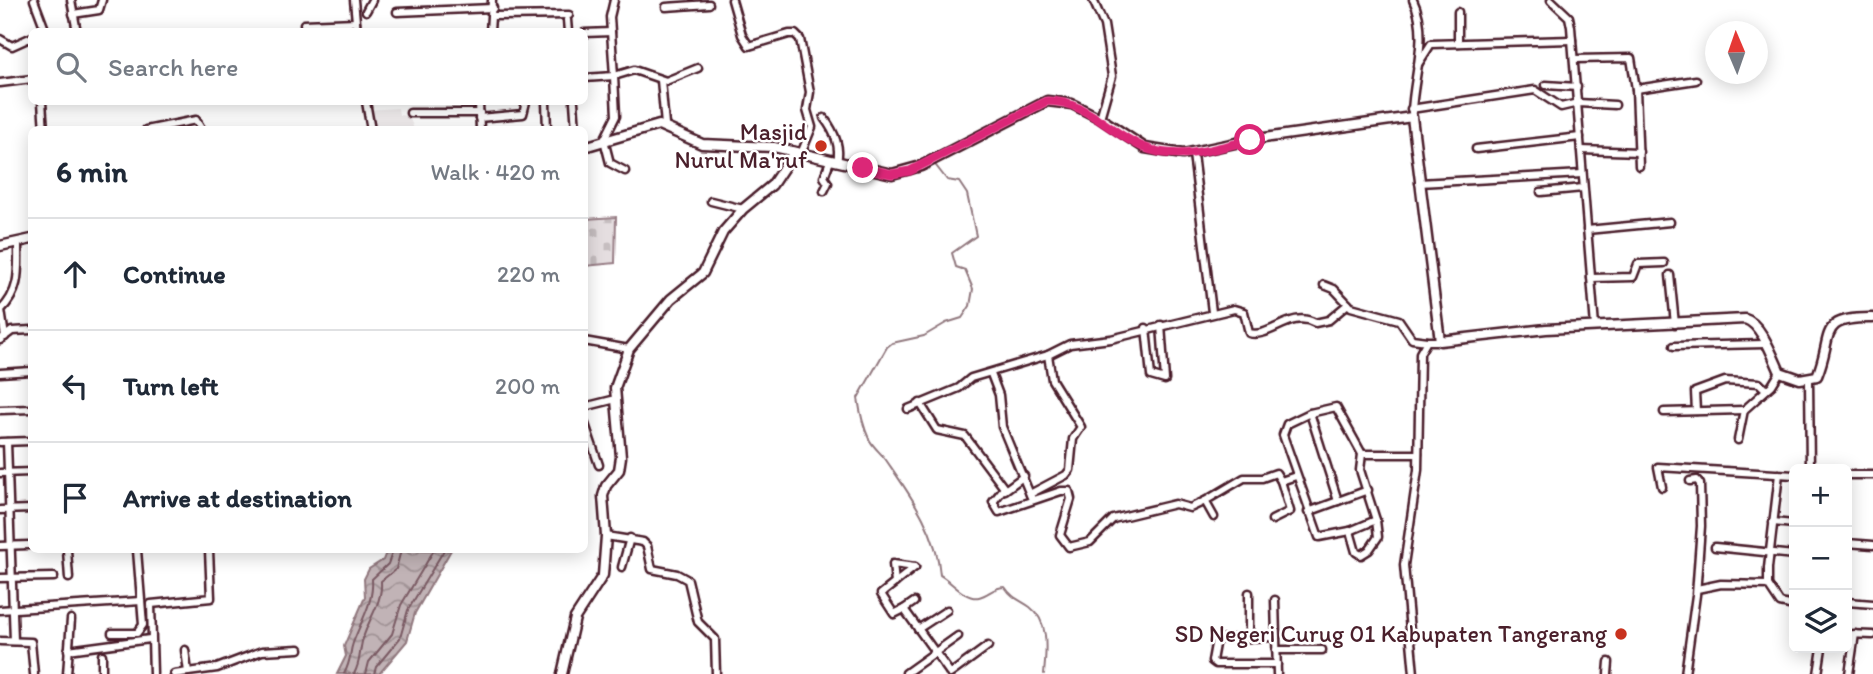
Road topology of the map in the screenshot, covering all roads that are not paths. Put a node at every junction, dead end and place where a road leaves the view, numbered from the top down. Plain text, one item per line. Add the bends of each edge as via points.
1 (34, 0) edge
2 (71, 0) edge
3 (102, 0) edge
4 (354, 0) edge
5 (372, 0) edge
6 (492, 0) edge
7 (614, 0) edge
8 (732, 0) edge
9 (1093, 0) edge
10 (1413, 0) edge
11 (1551, 0) edge
12 (703, 3) edge
13 (666, 7) dead end
14 (366, 11) dead end
15 (397, 12) dead end
16 (493, 12) junction
17 (1458, 12) dead end
18 (74, 14) junction
19 (356, 22) junction
20 (304, 24) dead end
21 (44, 28) edge
22 (76, 28) edge
23 (357, 28) edge
24 (491, 28) edge
25 (568, 28) edge
26 (611, 32) junction
27 (588, 33) edge
28 (0, 39) edge
29 (28, 39) edge
30 (1572, 40) junction
31 (1458, 43) junction
32 (1574, 59) junction
33 (1417, 66) junction
34 (698, 68) dead end
35 (614, 76) junction
36 (588, 78) edge
37 (28, 80) edge
38 (662, 80) junction
39 (1696, 80) dead end
40 (0, 83) edge
41 (1546, 85) dead end
42 (1577, 87) junction
43 (1636, 89) junction
44 (1578, 103) junction
45 (42, 105) edge
46 (366, 105) edge
47 (480, 105) edge
48 (525, 105) edge
49 (546, 105) edge
50 (574, 105) edge
51 (1615, 105) dead end
52 (410, 113) dead end
53 (1412, 113) junction
54 (480, 115) junction
55 (824, 118) dead end
56 (1100, 118) junction
57 (665, 125) junction
58 (44, 126) edge
59 (166, 126) edge
60 (200, 126) edge
61 (369, 126) edge
62 (480, 126) edge
63 (547, 126) edge
64 (576, 126) edge
65 (1580, 137) junction
66 (604, 140) junction
67 (588, 146) edge
68 (1476, 149) dead end
69 (1581, 150) junction
70 (1639, 152) junction
71 (798, 153) junction
72 (1194, 154) junction
73 (834, 162) junction
74 (1639, 166) dead end
75 (625, 171) dead end
76 (1582, 174) junction
77 (1419, 183) junction
78 (1583, 188) junction
79 (824, 191) dead end
80 (1541, 192) dead end
81 (711, 201) dead end
82 (743, 209) junction
83 (1670, 222) dead end
84 (1587, 230) junction
85 (28, 240) edge
86 (18, 243) junction
87 (0, 246) edge
88 (1664, 263) dead end
89 (1670, 275) dead end
90 (1591, 278) junction
91 (1324, 285) dead end
92 (1348, 304) junction
93 (1212, 312) junction
94 (1873, 318) edge
95 (1675, 324) junction
96 (1161, 325) junction
97 (1595, 327) junction
98 (1146, 328) junction
99 (28, 330) edge
100 (2, 338) edge
101 (1427, 341) junction
102 (1440, 341) junction
103 (588, 342) edge
104 (1765, 344) junction
105 (1674, 346) dead end
106 (629, 349) junction
107 (1048, 355) junction
108 (28, 371) edge
109 (1780, 372) junction
110 (0, 373) edge
111 (991, 374) junction
112 (1809, 380) junction
113 (1766, 390) junction
114 (616, 399) junction
115 (920, 403) junction
116 (588, 406) edge
117 (28, 409) edge
118 (908, 409) dead end
119 (0, 410) edge
120 (1744, 410) junction
121 (1696, 411) junction
122 (1664, 412) dead end
123 (1310, 413) junction
124 (588, 433) edge
125 (1738, 440) dead end
126 (28, 441) edge
127 (3, 442) edge
128 (1362, 454) junction
129 (1418, 454) junction
130 (1810, 464) edge
131 (599, 465) dead end
132 (28, 472) edge
133 (4, 473) edge
134 (1779, 474) junction
135 (1852, 474) edge
136 (1789, 475) edge
137 (1873, 475) edge
138 (1024, 476) junction
139 (1296, 476) junction
140 (1281, 481) junction
141 (1690, 481) dead end
142 (1662, 487) dead end
143 (1005, 490) junction
144 (1368, 490) junction
145 (1030, 494) junction
146 (1205, 501) junction
147 (1033, 502) junction
148 (1338, 502) junction
149 (28, 509) edge
150 (0, 510) edge
151 (9, 510) junction
152 (1308, 512) junction
153 (1214, 517) dead end
154 (1272, 520) dead end
155 (1376, 520) junction
156 (1773, 522) junction
157 (1789, 524) edge
158 (1350, 531) junction
159 (606, 536) junction
160 (629, 538) junction
161 (1852, 543) edge
162 (11, 545) junction
163 (28, 545) edge
164 (1873, 545) edge
165 (0, 546) edge
166 (1715, 547) dead end
167 (1769, 552) junction
168 (67, 553) edge
169 (137, 553) edge
170 (209, 553) edge
171 (1789, 554) edge
172 (622, 567) dead end
173 (54, 577) dead end
174 (0, 578) edge
175 (12, 578) junction
176 (69, 578) dead end
177 (895, 583) dead end
178 (1768, 585) junction
179 (1697, 589) junction
180 (1249, 593) dead end
181 (1275, 600) dead end
182 (142, 601) junction
183 (914, 602) dead end
184 (1852, 602) edge
185 (1873, 604) edge
186 (1789, 606) edge
187 (904, 609) junction
188 (0, 610) edge
189 (13, 610) junction
190 (947, 610) dead end
191 (71, 619) dead end
192 (918, 629) junction
193 (113, 633) dead end
194 (1852, 634) edge
195 (1873, 635) edge
196 (958, 636) dead end
197 (1276, 637) junction
198 (1249, 638) junction
199 (150, 639) junction
200 (0, 641) edge
201 (14, 641) junction
202 (988, 646) dead end
203 (299, 649) dead end
204 (68, 650) junction
205 (184, 650) dead end
206 (1276, 650) junction
207 (1322, 650) dead end
208 (935, 652) junction
209 (1821, 653) edge
210 (1850, 653) edge
211 (102, 655) dead end
212 (1609, 662) dead end
213 (1277, 664) junction
214 (188, 672) junction
215 (905, 673) edge
216 (34, 674) edge
217 (67, 674) edge
218 (102, 674) edge
219 (153, 674) edge
220 (174, 674) edge
221 (562, 674) edge
222 (716, 674) edge
223 (950, 674) edge
224 (1277, 674) edge
225 (1414, 674) edge
226 (1608, 674) edge
227 (1685, 674) edge
228 (1818, 674) edge
229 (1849, 674) edge

1 - 21 street
2 - 18 street
3 - 18 street via 99,10
4 - 19 street
5 - 14 street
6 - 16 street
7 - 26 street
8 - 71 street via 749,46 789,34 800,39 812,127
9 - 56 street via 1104,25 1112,76
10 - 33 street via 1419,26
11 - 30 street via 1569,18
12 - 13 street
15 - 16 street
16 - 24 street
16 - 25 street via 568,18
17 - 31 street
18 - 22 street
19 - 20 street
19 - 23 street
26 - 27 street
26 - 35 street
28 - 29 street via 12,46
30 - 31 street
30 - 32 street
31 - 33 street via 1429,44
32 - 42 street
32 - 43 street via 1631,58
33 - 53 street
34 - 38 street
35 - 36 street
35 - 38 street via 634,70
35 - 66 street via 616,116
37 - 40 street
38 - 57 street
39 - 43 street
41 - 42 street
42 - 44 street
43 - 70 street
44 - 51 street
44 - 53 street via 1561,107 1535,90
44 - 65 street
45 - 58 street
46 - 61 street
47 - 54 street
48 - 54 street via 523,114
49 - 63 street
50 - 64 street
52 - 54 street
53 - 72 street
53 - 77 street
54 - 62 street
55 - 73 street via 839,149
56 - 72 street via 1145,148
56 - 73 street via 1072,104 1047,101 910,171 892,174
57 - 66 street via 646,126
57 - 71 street via 702,144 774,147
59 - 60 street via 196,120
65 - 68 street
65 - 69 street
66 - 67 street
66 - 75 street via 610,163
69 - 70 street
69 - 76 street
70 - 74 street
71 - 73 street
71 - 82 street via 772,186
72 - 93 street
73 - 79 street via 824,177 828,183
76 - 77 street
76 - 78 street
77 - 102 street
78 - 80 street
78 - 84 street
81 - 82 street
82 - 106 street via 723,232 703,273 667,304
83 - 84 street
84 - 90 street
85 - 86 street
86 - 87 street
86 - 100 street via 18,278 13,298 2,310
88 - 90 street via 1638,264 1628,278
89 - 95 street
90 - 97 street
91 - 92 street
92 - 93 street via 1323,323 1296,320 1256,335 1249,333 1242,310
92 - 101 street via 1398,320 1412,339
93 - 96 street
94 - 112 street via 1847,318 1833,325 1817,376
95 - 97 street
95 - 104 street via 1749,320
96 - 98 street
96 - 98 street via 1165,380 1151,376
97 - 102 street
98 - 107 street via 1111,339 1070,344
99 - 100 street via 12,331
101 - 102 street
101 - 129 street via 1420,353
103 - 106 street
104 - 105 street
104 - 109 street
106 - 114 street via 615,388
107 - 111 street
107 - 145 street via 1052,380 1081,427 1073,439 1070,470
108 - 110 street
109 - 112 street
109 - 113 street
111 - 115 street
111 - 138 street via 999,395 1002,427
112 - 130 street
113 - 120 street
113 - 121 street via 1759,383 1725,381 1695,392
114 - 116 street
114 - 159 street via 621,457 619,470 603,496
115 - 118 street
115 - 143 street via 937,430 965,436
117 - 119 street
120 - 121 street
120 - 125 street
121 - 122 street
123 - 128 street via 1338,408
123 - 139 street via 1287,424 1283,432
123 - 148 street
124 - 131 street
126 - 127 street
127 - 133 street
128 - 129 street
128 - 144 street via 1360,470
129 - 225 street via 1404,553
132 - 133 street
133 - 151 street
134 - 136 street
134 - 142 street via 1658,467
134 - 156 street
135 - 137 street
138 - 143 street
138 - 145 street
139 - 140 street
139 - 152 street
140 - 146 street via 1276,473 1244,478
140 - 154 street via 1290,511
141 - 179 street via 1700,484
143 - 147 street via 993,502 999,512
144 - 148 street
144 - 155 street
145 - 147 street
146 - 147 street via 1190,508 1175,504 1113,519 1090,542 1075,547 1069,547 1060,535 1071,499 1069,491
146 - 153 street
148 - 152 street
149 - 151 street
150 - 151 street
151 - 162 street
152 - 158 street via 1319,537
155 - 158 street
155 - 158 street via 1378,537 1364,554 1358,555
156 - 157 street
156 - 167 street
159 - 160 street
159 - 221 street via 602,579 575,618
160 - 172 street
160 - 222 street via 647,546 654,571 688,580 698,622 715,639
161 - 164 street
162 - 163 street
162 - 165 street
162 - 175 street
166 - 167 street
167 - 171 street
167 - 178 street
168 - 176 street
169 - 182 street
170 - 199 street via 211,598 151,604
173 - 175 street
174 - 175 street
175 - 189 street
177 - 187 street via 881,594 894,614
178 - 179 street via 1721,584
178 - 186 street via 1780,603
179 - 227 street
180 - 198 street
181 - 197 street
182 - 189 street
182 - 193 street via 141,630
183 - 187 street
184 - 185 street
187 - 192 street
188 - 189 street
189 - 201 street
190 - 192 street
191 - 204 street
192 - 208 street
194 - 195 street
196 - 208 street
197 - 198 street
197 - 206 street
198 - 213 street via 1214,640 1213,663
199 - 204 street
199 - 219 street
200 - 201 street
201 - 216 street via 31,642
202 - 223 street
203 - 214 street via 262,651 238,662
204 - 217 street
205 - 214 street
206 - 207 street
206 - 213 street
208 - 215 street
208 - 223 street
209 - 228 street
210 - 229 street
211 - 218 street
212 - 226 street
213 - 224 street
214 - 220 street

